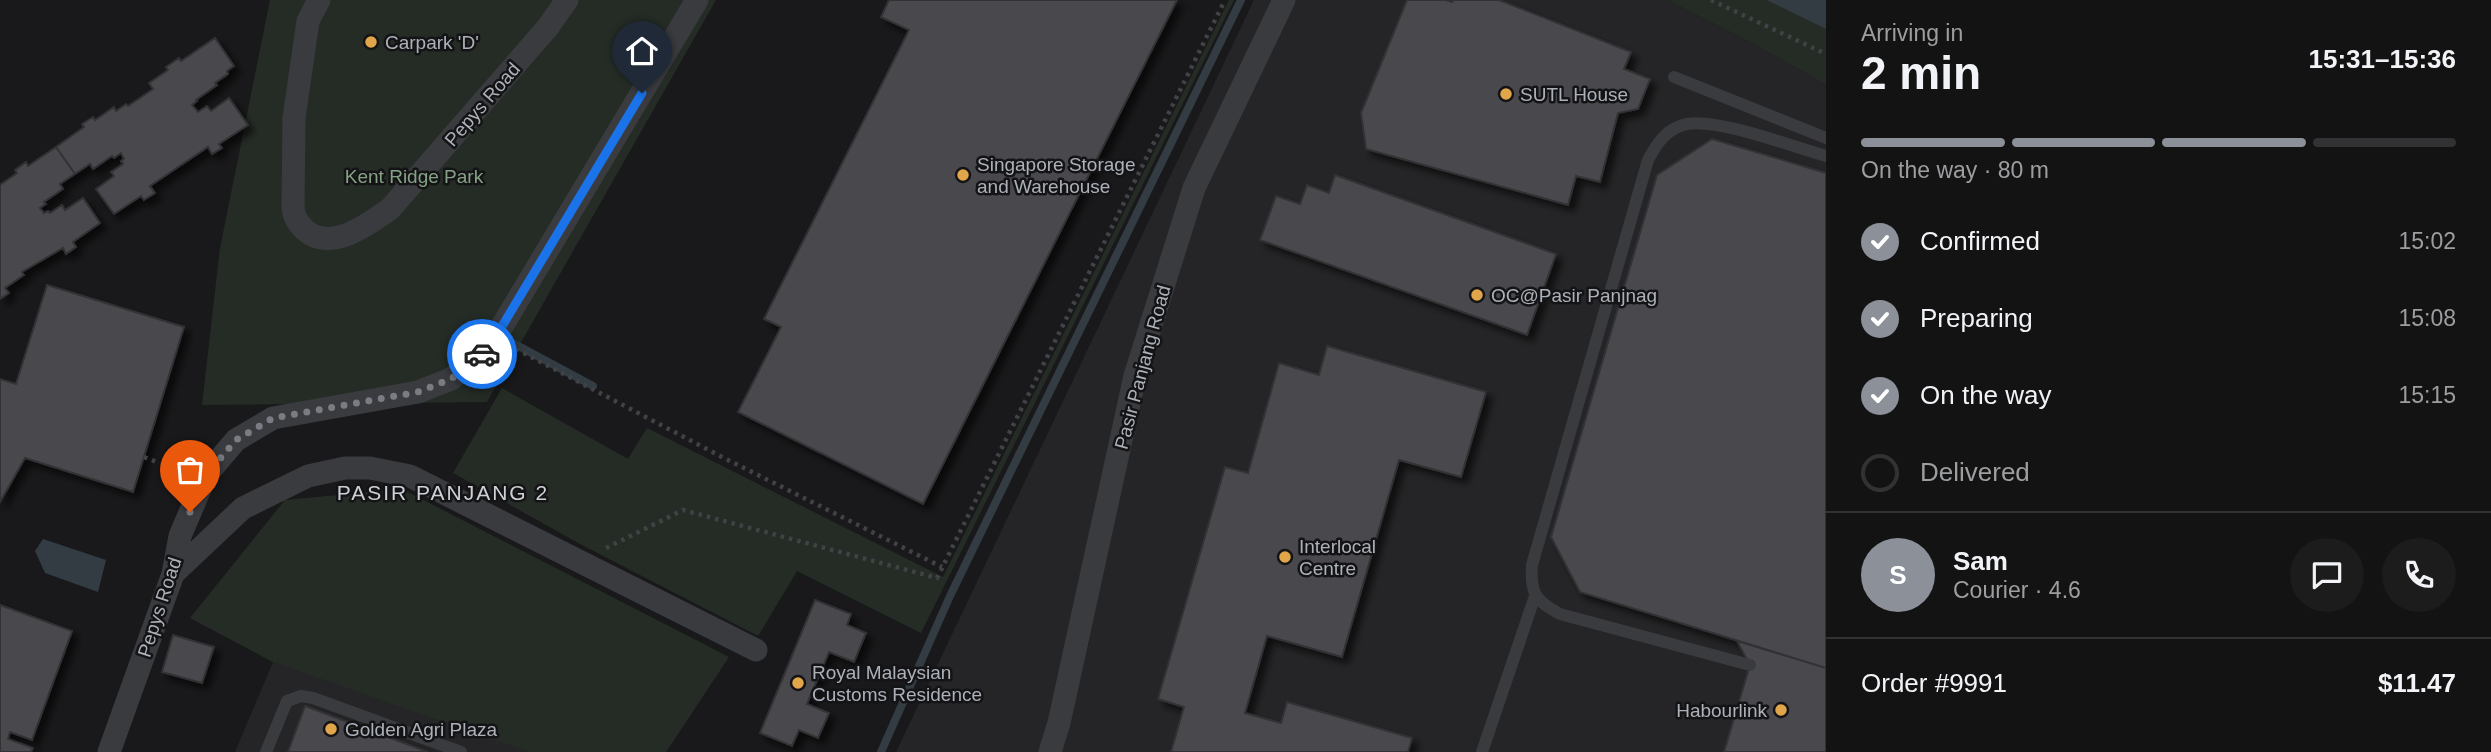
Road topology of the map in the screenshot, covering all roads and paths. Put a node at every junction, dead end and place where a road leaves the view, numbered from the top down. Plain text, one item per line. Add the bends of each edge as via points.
1 (319, 0) edge
2 (567, 0) edge
3 (697, 0) edge
4 (1225, 0) edge
5 (1284, 0) edge
6 (1711, 0) edge
7 (1826, 54) edge
8 (1674, 77) dead end
9 (1826, 138) edge
10 (1826, 156) edge
11 (508, 345) dead end
12 (144, 457) dead end
13 (159, 463) dead end
14 (580, 561) junction
15 (942, 567) junction
16 (173, 574) junction
17 (1535, 596) junction
18 (756, 650) dead end
19 (1750, 665) dead end
20 (109, 752) edge
21 (266, 752) edge
22 (461, 752) edge
23 (1050, 752) edge
24 (1482, 752) edge

1 - 2 street, Pepys Road via 308,21 294,118 293,207 296,220 309,233 337,238 390,209
3 - 16 street, Pepys Road via 489,348 451,379 418,392 273,418 236,440 206,475 180,536
4 - 15 path
5 - 23 street, Pasir Panjang Road via 1194,188 1135,376
6 - 7 path
8 - 9 lane
10 - 17 lane via 1712,124 1687,124 1669,131 1657,143 1648,160 1532,565
11 - 15 path
12 - 13 path
14 - 15 path via 683,510 937,578
14 - 16 street via 410,476 345,468 308,476 243,508
14 - 18 street
16 - 20 street, Pepys Road
17 - 19 lane via 1560,614
17 - 24 lane
21 - 22 lane via 287,701 301,696

